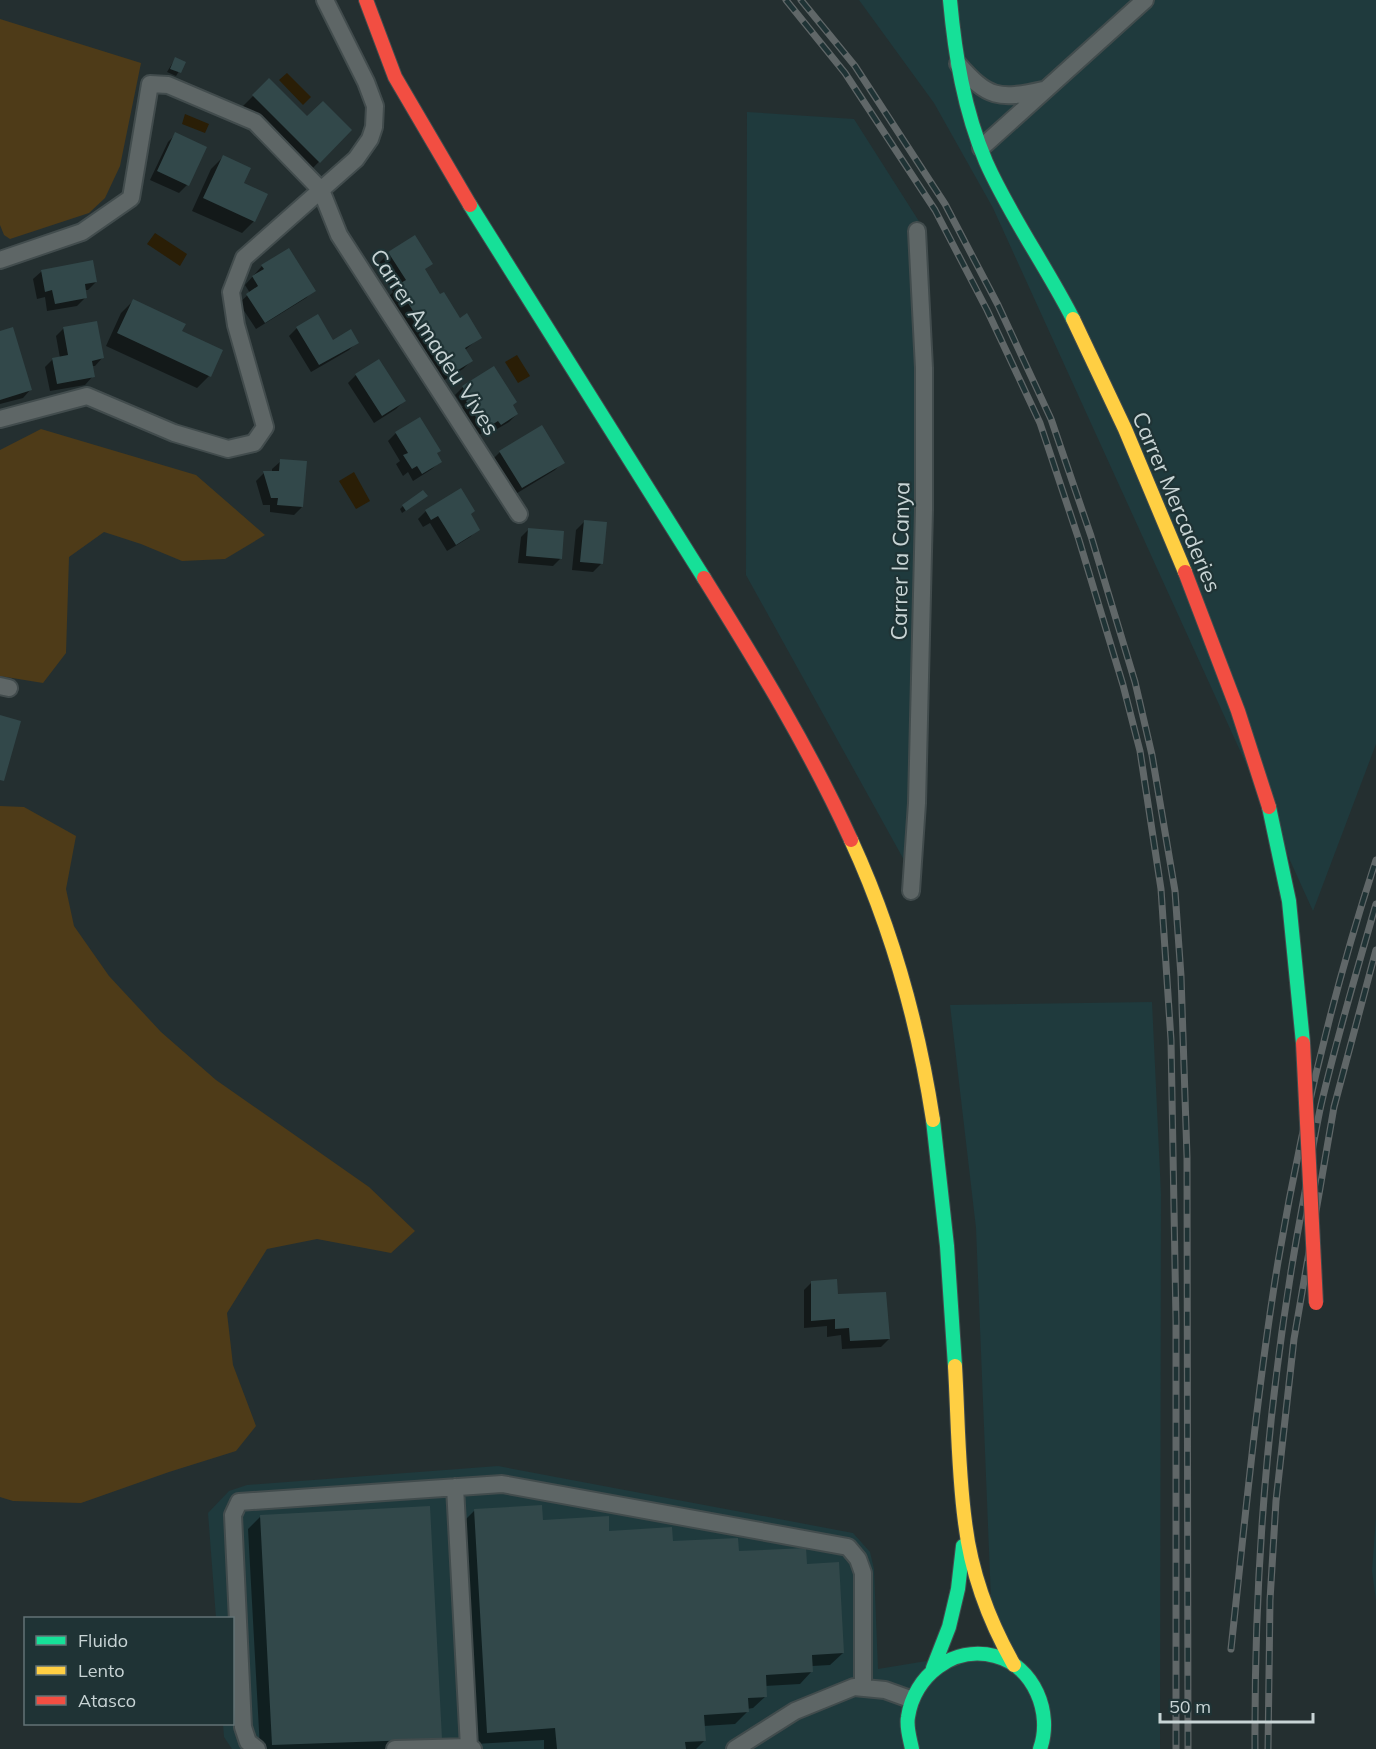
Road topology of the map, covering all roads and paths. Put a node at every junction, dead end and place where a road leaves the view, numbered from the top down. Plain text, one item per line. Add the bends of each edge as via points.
1 (325, 0) edge
2 (366, 0) edge
3 (950, 0) edge
4 (1145, 0) edge
5 (957, 63) junction
6 (1044, 90) junction
7 (981, 148) junction
8 (321, 190) junction
9 (917, 231) dead end
10 (0, 260) edge
11 (0, 419) edge
12 (519, 514) dead end
13 (911, 891) dead end
14 (1316, 1303) dead end
15 (455, 1487) junction
16 (965, 1523) junction
17 (1014, 1665) junction
18 (933, 1668) junction
19 (863, 1688) junction
20 (910, 1699) junction
21 (1045, 1730) junction
22 (471, 1748) edge
23 (257, 1749) edge
24 (395, 1749) edge
25 (735, 1749) edge
26 (912, 1749) edge
27 (1040, 1749) edge
28 (1049, 1749) edge

1 - 8 street via 366,82 375,117 370,139 356,159
2 - 16 main road via 395,77 447,168 775,692 833,800 882,915 908,997 926,1075 944,1199
3 - 5 main road, Carrer Mercaderies
4 - 6 street
5 - 6 street via 990,93 1005,96
5 - 7 main road, Carrer Mercaderies
6 - 7 street
7 - 14 main road, Carrer Mercaderies, bridge via 995,182 1098,370 1185,572 1267,799 1293,923
8 - 10 street via 255,122 168,85 150,84 131,198 82,232
8 - 11 street via 244,258 231,292 236,325 265,427 254,443 228,449 174,433 87,396
8 - 12 street, Carrer Amadeu Vives via 339,236
9 - 13 street, Carrer la Canya via 924,368 924,510
15 - 19 street via 502,1484 848,1547 863,1573
15 - 22 street
15 - 23 street via 239,1502 233,1515 243,1727 248,1742
16 - 17 main road via 979,1587 996,1633
16 - 18 main road via 958,1589
17 - 18 main road via 974,1653 951,1658
17 - 21 main road via 1034,1684 1040,1696
18 - 20 main road
19 - 20 street via 885,1690
19 - 25 street via 854,1687 795,1711
20 - 26 main road via 906,1728
21 - 27 main road
21 - 28 street
22 - 24 street

